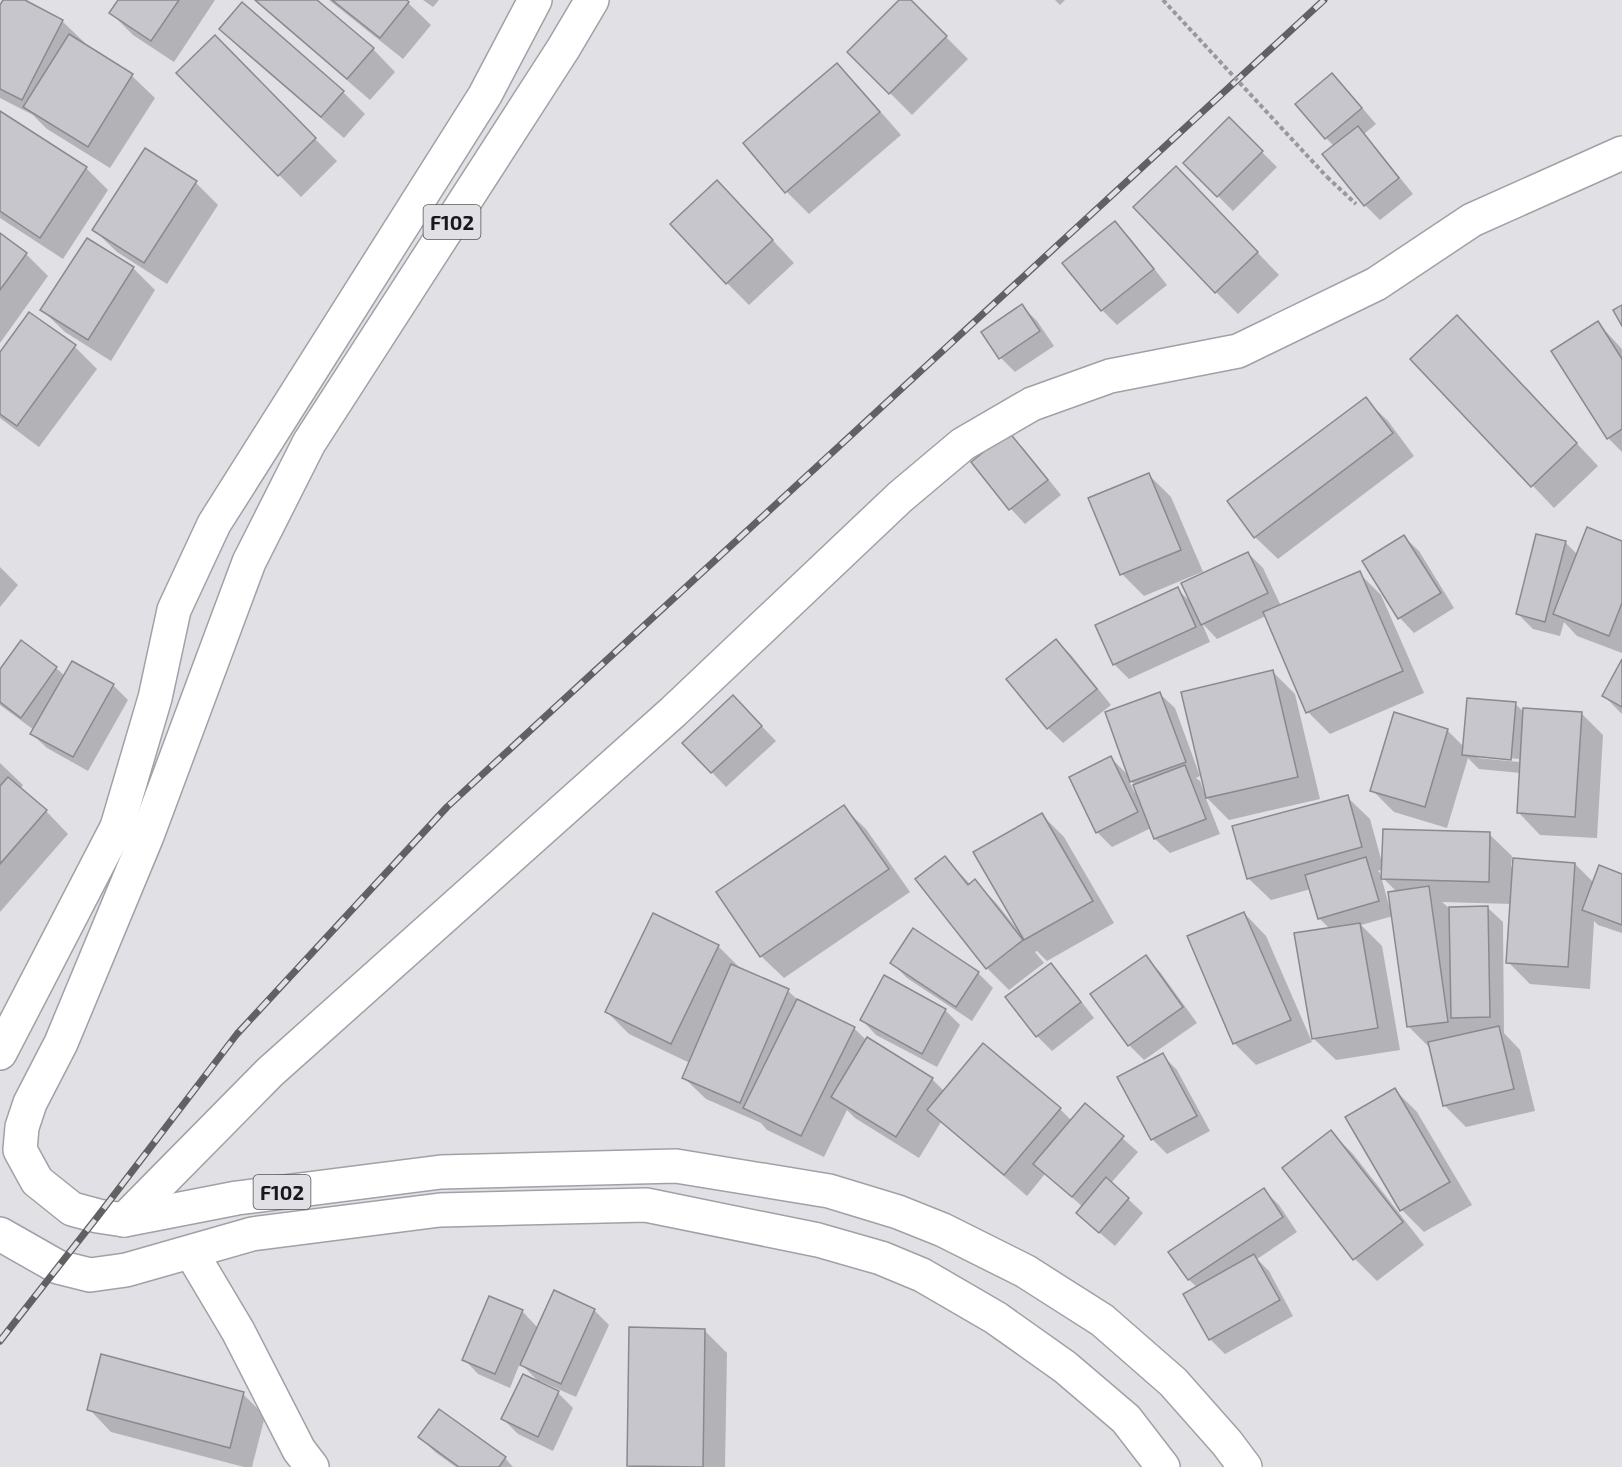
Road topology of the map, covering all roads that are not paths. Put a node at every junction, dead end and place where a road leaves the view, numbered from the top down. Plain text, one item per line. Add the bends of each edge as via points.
1 (535, 0) edge
2 (592, 0) edge
3 (1622, 153) edge
4 (0, 1053) edge
5 (124, 1220) junction
6 (0, 1234) edge
7 (191, 1252) junction
8 (300, 1461) edge
9 (1163, 1467) edge
10 (1245, 1467) edge

1 - 4 main road via 484,95 214,524 174,610 155,698 117,827
2 - 5 main road, F102 via 304,453 249,562 147,836 61,1043 30,1103 20,1150 36,1181 72,1209
3 - 5 main road via 1472,220 1376,284 1239,351 1110,376 1032,404 963,444 900,497 673,712 270,1072
5 - 10 main road, F102 via 237,1198 441,1172 676,1166 830,1191 943,1230 1025,1271 1102,1320 1173,1382
6 - 7 main road, F102 via 58,1267 90,1275 126,1270
7 - 8 main road via 238,1331
7 - 9 main road, F102 via 252,1234 440,1210 646,1205 818,1239 922,1275 996,1318 1065,1367 1126,1419

